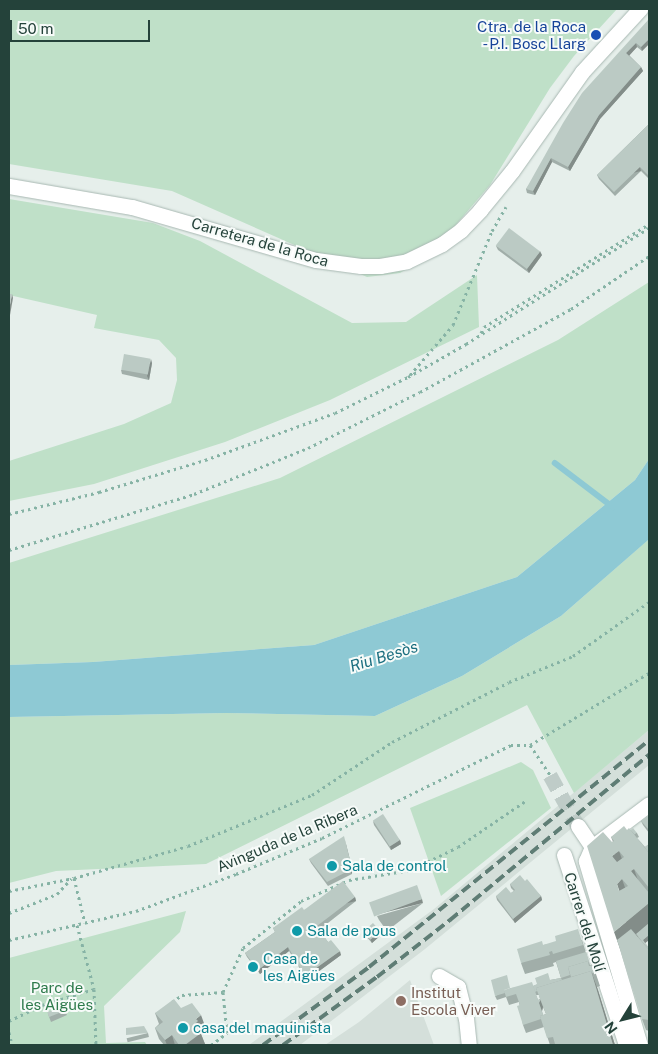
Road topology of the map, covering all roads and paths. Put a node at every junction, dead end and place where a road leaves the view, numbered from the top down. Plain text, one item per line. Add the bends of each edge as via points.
1 (640, 9) edge
2 (9, 186) edge
3 (498, 219) dead end
4 (649, 224) edge
5 (649, 228) edge
6 (649, 256) edge
7 (480, 335) junction
8 (408, 376) junction
9 (9, 514) edge
10 (9, 550) edge
11 (649, 602) edge
12 (649, 673) edge
13 (530, 746) junction
14 (550, 775) tunnel mouth
15 (527, 800) dead end
16 (649, 804) edge
17 (578, 826) tunnel mouth
18 (589, 854) junction
19 (564, 855) dead end
20 (72, 878) junction
21 (9, 891) edge
22 (9, 913) edge
23 (85, 922) junction
24 (77, 924) junction
25 (9, 940) edge
26 (439, 976) dead end
27 (94, 989) junction
28 (223, 992) junction
29 (170, 1004) edge
30 (9, 1021) edge
31 (9, 1032) edge
32 (12, 1045) edge
33 (96, 1045) edge
34 (211, 1045) edge
35 (469, 1045) edge
36 (626, 1045) edge
37 (640, 1045) edge

1 - 2 street, Carretera de la Roca via 582,72 512,171 480,210 442,244 407,260 380,266 316,260 132,207
3 - 8 path via 453,325
4 - 7 path via 484,327
5 - 7 path
6 - 10 path via 571,309 420,392 308,448 194,494
7 - 8 path
8 - 9 path via 335,413 205,460 99,492
11 - 20 path via 573,656 509,682 392,742 312,795 188,846
12 - 13 path
13 - 14 path
13 - 23 path, Avinguda de la Ribera via 511,745 322,838 236,874 136,910
15 - 28 path via 458,847 410,870 348,880 300,902 243,948
16 - 18 street
17 - 18 street, Carrer del Molí
18 - 37 street, Carrer del Molí
19 - 36 street, Carrer del Molí
20 - 21 path
20 - 22 path via 57,894
20 - 23 path
23 - 24 path, Avinguda de la Ribera
24 - 25 path, Avinguda de la Ribera
24 - 27 path
26 - 35 street via 458,987
27 - 30 path via 42,1005
27 - 33 path
28 - 29 path via 182,995
28 - 34 path via 228,1033
31 - 32 path

